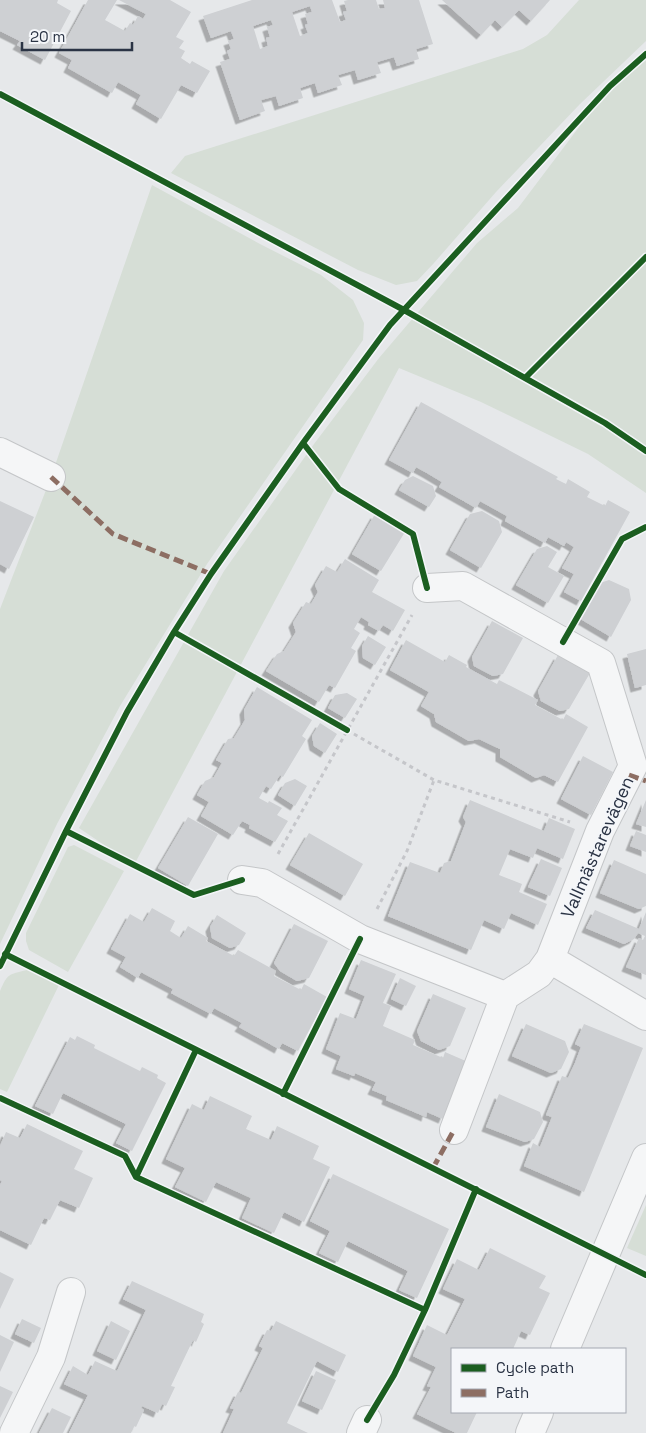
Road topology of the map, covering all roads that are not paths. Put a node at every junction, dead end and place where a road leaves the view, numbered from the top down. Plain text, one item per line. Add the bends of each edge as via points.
1 (0, 452) edge
2 (51, 477) dead end
3 (427, 588) road end
4 (252, 881) road end
5 (550, 958) junction
6 (506, 996) junction
7 (646, 1016) edge
8 (454, 1130) dead end
9 (646, 1158) edge
10 (71, 1292) dead end
11 (565, 1348) edge
12 (539, 1413) edge
13 (14, 1433) edge
14 (530, 1433) edge

1 - 2 street
3 - 5 street, Vallmästarevägen via 463,586 601,663 633,766 600,831
4 - 6 street via 360,939
5 - 6 street, Vallmästarevägen via 539,974
5 - 7 street
6 - 8 street
9 - 11 street
10 - 13 street via 51,1357
12 - 14 street

